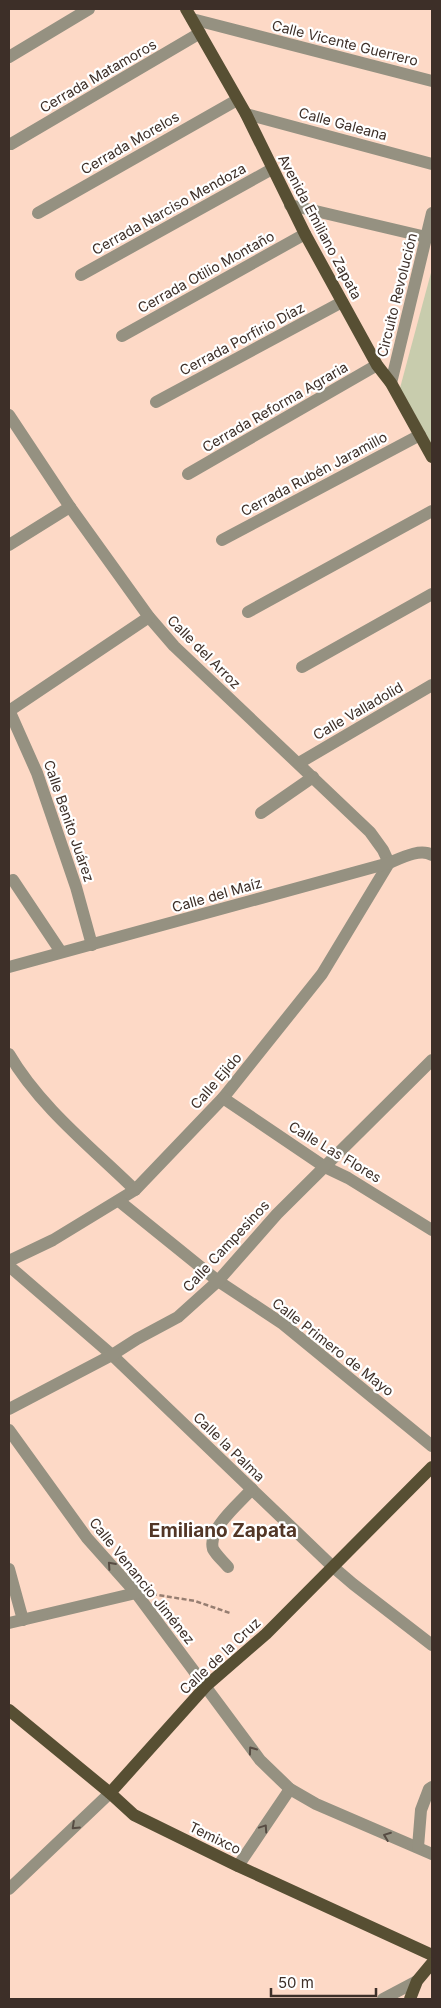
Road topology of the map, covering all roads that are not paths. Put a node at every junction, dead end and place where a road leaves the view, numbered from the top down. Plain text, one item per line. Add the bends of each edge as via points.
1 (89, 9) edge
2 (189, 14) edge
3 (200, 33) junction
4 (9, 57) edge
5 (432, 81) edge
6 (238, 100) junction
7 (246, 114) junction
8 (11, 144) dead end
9 (432, 164) edge
10 (272, 169) junction
11 (290, 205) junction
12 (38, 213) dead end
13 (432, 213) edge
14 (305, 234) junction
15 (426, 237) junction
16 (81, 275) dead end
17 (342, 302) junction
18 (122, 336) dead end
19 (377, 365) junction
20 (391, 383) junction
21 (156, 402) dead end
22 (9, 415) edge
23 (13, 432) edge
24 (420, 435) junction
25 (432, 457) edge
26 (188, 474) dead end
27 (70, 507) junction
28 (432, 511) edge
29 (222, 540) dead end
30 (9, 544) edge
31 (432, 594) edge
32 (248, 612) dead end
33 (149, 617) junction
34 (302, 667) dead end
35 (432, 685) edge
36 (9, 711) edge
37 (299, 763) junction
38 (314, 777) junction
39 (261, 813) dead end
40 (432, 855) edge
41 (388, 862) junction
42 (13, 880) dead end
43 (92, 945) junction
44 (61, 952) junction
45 (9, 967) edge
46 (9, 1054) edge
47 (432, 1060) edge
48 (223, 1098) junction
49 (325, 1167) junction
50 (135, 1190) junction
51 (119, 1201) junction
52 (432, 1230) edge
53 (9, 1261) edge
54 (9, 1266) edge
55 (218, 1281) junction
56 (112, 1355) junction
57 (9, 1409) edge
58 (9, 1430) edge
59 (432, 1446) edge
60 (432, 1467) edge
61 (252, 1489) junction
62 (228, 1566) dead end
63 (332, 1566) junction
64 (9, 1569) edge
65 (136, 1593) junction
66 (23, 1620) junction
67 (9, 1623) edge
68 (432, 1645) edge
69 (206, 1686) junction
70 (9, 1710) edge
71 (432, 1787) edge
72 (290, 1789) junction
73 (110, 1793) junction
74 (418, 1847) junction
75 (432, 1854) edge
76 (238, 1866) junction
77 (9, 1888) edge
78 (432, 1955) edge
79 (432, 1963) edge
80 (417, 1981) junction
81 (383, 1999) edge
82 (410, 1999) edge

1 - 4 street
2 - 3 main road, Avenida Emiliano Zapata
2 - 5 street, Calle Vicente Guerrero
3 - 6 main road, Avenida Emiliano Zapata
3 - 8 street, Cerrada Matamoros
6 - 7 main road, Avenida Emiliano Zapata
6 - 12 street, Cerrada Morelos
7 - 9 street, Calle Galeana
7 - 10 main road, Avenida Emiliano Zapata
10 - 11 main road, Avenida Emiliano Zapata
10 - 16 street, Cerrada Narciso Mendoza
11 - 14 main road, Avenida Emiliano Zapata
11 - 15 street
13 - 15 street, Circuito Revolución
14 - 17 main road, Avenida Emiliano Zapata
14 - 18 street, Cerrada Otilio Montaño
15 - 20 street, Circuito Revolución
17 - 19 main road, Avenida Emiliano Zapata
17 - 21 street, Cerrada Porfirio Díaz
19 - 20 main road, Avenida Emiliano Zapata
19 - 26 street, Cerrada Reforma Agraria
20 - 24 main road, Avenida Emiliano Zapata
22 - 23 street, Calle del Arroz
23 - 27 street, Calle del Arroz
24 - 25 main road, Avenida Emiliano Zapata
24 - 29 street, Cerrada Rubén Jaramillo
27 - 30 street
27 - 33 street, Calle del Arroz
28 - 32 street
31 - 34 street
33 - 36 street
33 - 37 street, Calle del Arroz via 174,646
35 - 37 street, Calle Valladolid
36 - 43 street, Calle Benito Juárez via 37,773
37 - 38 street, Calle del Arroz
38 - 39 street
38 - 41 street, Calle del Arroz via 370,832
40 - 41 street, Calle del Maíz via 426,852
41 - 43 street, Calle del Maíz
41 - 48 street, Calle Ejido via 322,974
42 - 44 street
43 - 44 street, Calle del Maíz
44 - 45 street, Calle del Maíz
46 - 50 street via 37,1096
47 - 49 street, Calle Campesinos
48 - 49 street, Calle Las Flores
48 - 50 street, Calle Ejido
49 - 52 street, Calle Las Flores
49 - 55 street, Calle Campesinos via 277,1214
50 - 51 street, Calle Ejido
51 - 53 street, Calle Ejido via 53,1240
51 - 55 street, Calle Primero de Mayo
54 - 56 street, Calle la Palma
55 - 56 street, Calle Campesinos via 178,1317
55 - 59 street, Calle Primero de Mayo via 283,1324
56 - 57 street, Calle Campesinos
56 - 61 street, Calle la Palma
65 -> 58 street, Calle Venancio Jiménez via 87,1538
60 - 63 main road, Calle de la Cruz
61 - 62 street via 216,1528 212,1541 214,1551
61 - 63 street, Calle la Palma
63 - 68 street, Calle la Palma
63 - 69 main road, Calle de la Cruz via 266,1634
64 - 66 street
65 - 66 street
65 - 69 street, Calle Venancio Jiménez
66 - 67 street
72 -> 69 street, Calle Venancio Jiménez via 260,1760
69 - 73 main road, Calle de la Cruz
70 - 73 main road, Temixco
71 - 74 street via 421,1810
74 -> 72 street, Calle Venancio Jiménez via 380,1833
76 -> 72 street
73 - 76 main road, Temixco via 134,1815
73 -> 77 street, Calle de la Cruz
74 - 75 street, Calle Venancio Jiménez
76 - 78 main road, Temixco
79 - 80 main road
80 - 81 street
80 - 82 main road

